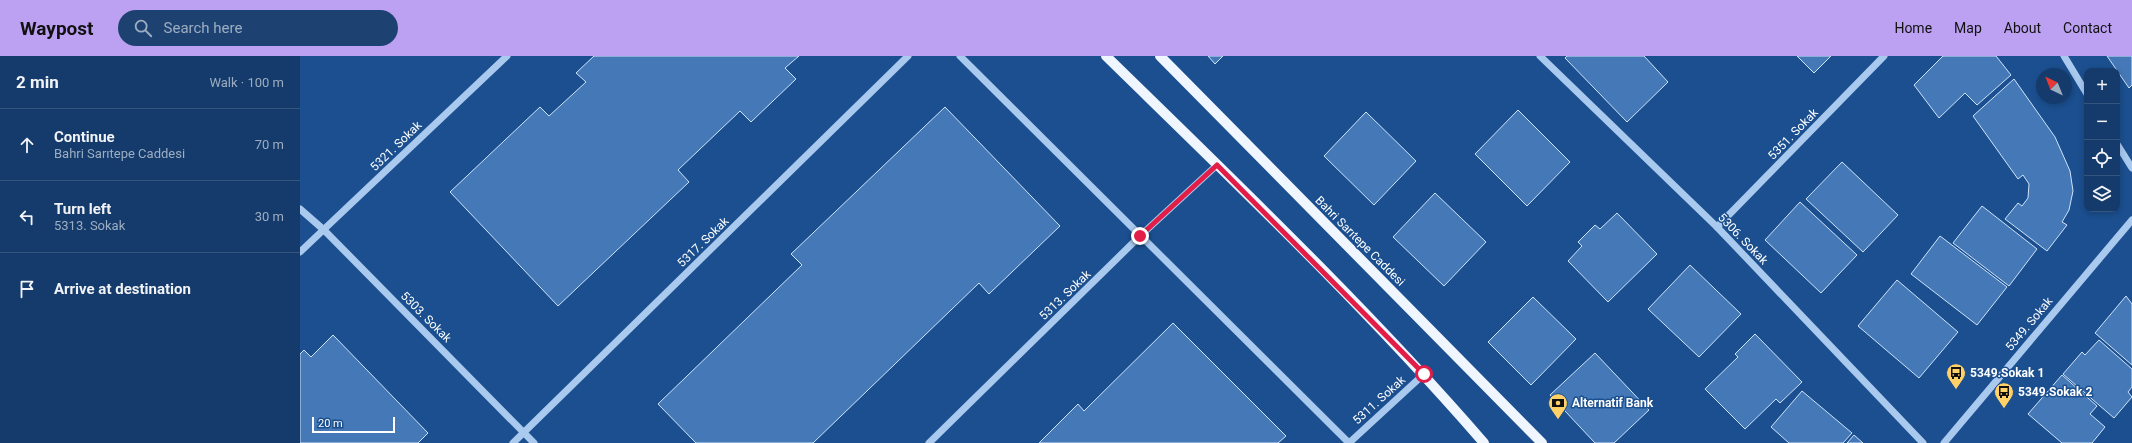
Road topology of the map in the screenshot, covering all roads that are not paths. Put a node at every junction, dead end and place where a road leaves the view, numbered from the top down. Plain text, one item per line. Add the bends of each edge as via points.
1 (507, 56) edge
2 (908, 56) edge
3 (960, 56) edge
4 (1106, 56) edge
5 (1160, 56) edge
6 (1540, 56) edge
7 (1884, 56) edge
8 (2064, 56) edge
9 (2084, 89) edge
10 (2120, 149) edge
11 (1217, 165) junction
12 (2132, 168) edge
13 (300, 208) edge
14 (2132, 220) edge
15 (1717, 227) junction
16 (324, 230) junction
17 (1140, 236) junction
18 (300, 252) edge
19 (1424, 374) junction
20 (524, 432) junction
21 (513, 443) edge
22 (534, 443) edge
23 (929, 443) edge
24 (1349, 443) edge
25 (1484, 443) edge
26 (1542, 443) edge
27 (1923, 443) edge
28 (1944, 443) edge

1 - 16 street, 5321. Sokak
2 - 20 street, 5317. Sokak
3 - 17 street
4 - 11 main road
5 - 26 main road, Bahri Sarıtepe Caddesi
6 - 15 street, 5306. Sokak
7 - 15 street, 5351. Sokak
8 - 9 street
10 - 12 street
11 - 17 street, 5313. Sokak
11 - 19 main road
13 - 16 street, 5303. Sokak
14 - 28 street, 5349. Sokak
15 - 27 street, 5306. Sokak
16 - 18 street, 5321. Sokak
16 - 20 street, 5303. Sokak
17 - 23 street, 5313. Sokak
17 - 24 street
19 - 24 street, 5311. Sokak
19 - 25 main road
20 - 21 street, 5317. Sokak
20 - 22 street, 5303. Sokak

